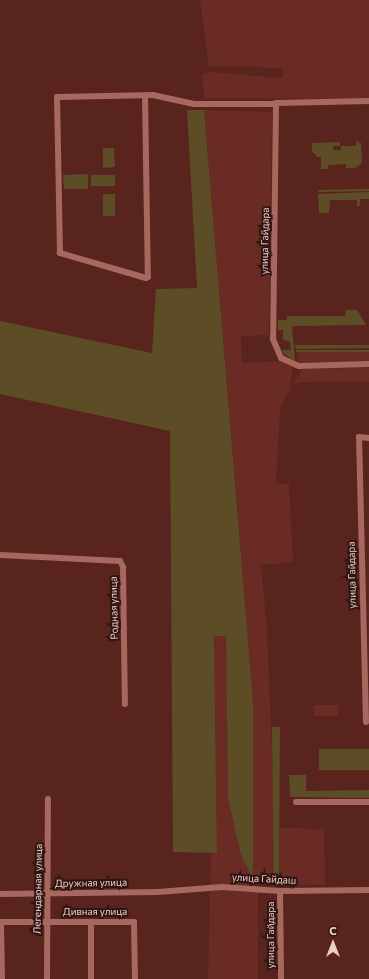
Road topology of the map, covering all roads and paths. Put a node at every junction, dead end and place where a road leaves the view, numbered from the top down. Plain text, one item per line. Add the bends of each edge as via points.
1 (145, 96) junction
2 (369, 101) edge
3 (276, 104) junction
4 (369, 364) edge
5 (369, 438) edge
6 (0, 555) edge
7 (125, 704) dead end
8 (366, 722) dead end
9 (48, 799) dead end
10 (296, 802) dead end
11 (369, 802) edge
12 (369, 890) edge
13 (280, 891) junction
14 (158, 892) joint
15 (0, 894) edge
16 (47, 894) junction
17 (1, 922) edge
18 (47, 922) junction
19 (91, 922) junction
20 (2, 979) edge
21 (47, 979) edge
22 (92, 979) edge
23 (134, 979) edge
24 (281, 979) edge

1 - 1 street via 148,277 146,278 60,253 57,97
1 - 3 street via 194,104
2 - 3 street
3 - 4 street, улица Гайдара via 273,339 281,358 299,366
5 - 8 street, улица Гайдара via 359,437
6 - 7 street, Родная улица via 120,561 123,567
9 - 16 street, Легендарная улица
10 - 11 street
12 - 13 street, улица Гайдаш
13 - 14 street, улица Гайдаш via 222,887
13 - 24 street, улица Гайдара
14 - 16 street, Дружная улица
15 - 16 street, Дружная улица
16 - 18 street, Легендарная улица
17 - 18 street, Дивная улица
17 - 20 street
18 - 19 street, Дивная улица
18 - 21 street, Легендарная улица
19 - 22 street
19 - 23 street, Дивная улица via 134,922

